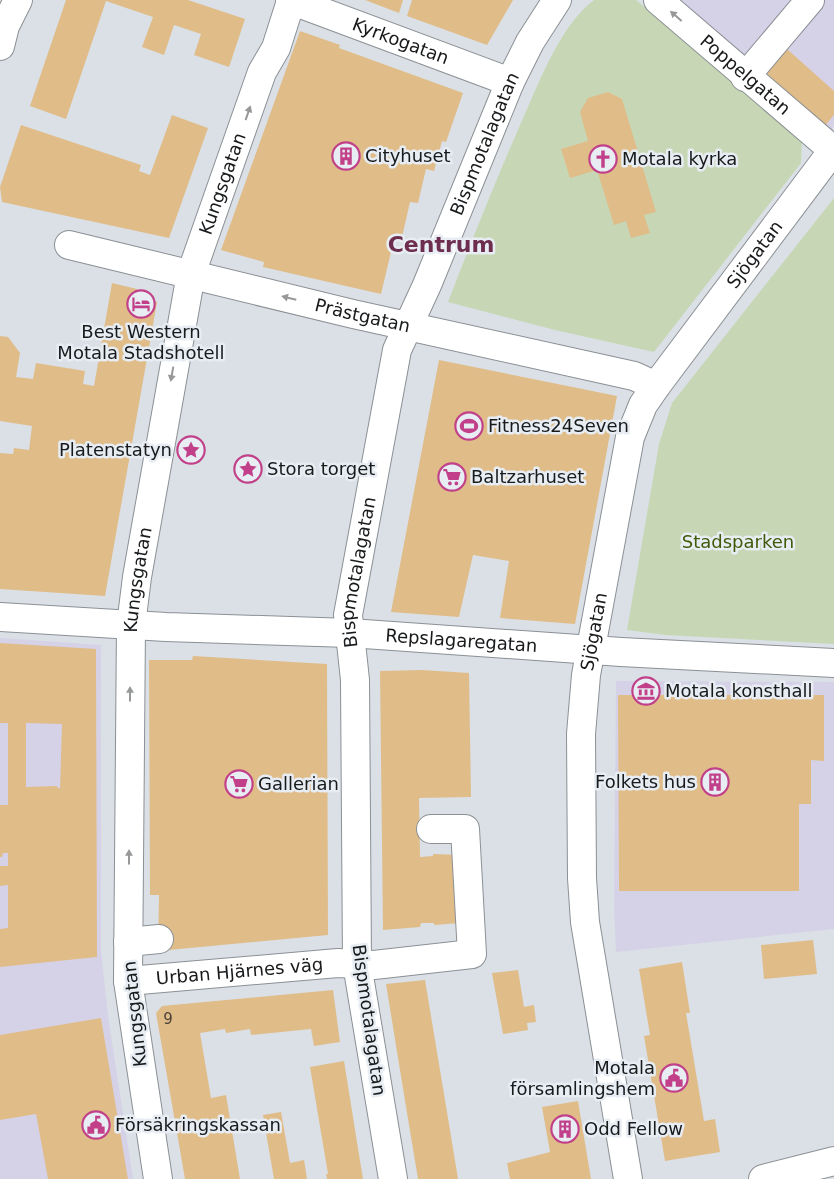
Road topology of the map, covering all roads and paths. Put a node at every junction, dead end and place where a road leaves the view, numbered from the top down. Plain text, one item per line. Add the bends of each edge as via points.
1 (18, 0) edge
2 (291, 0) edge
3 (557, 0) edge
4 (658, 0) edge
5 (796, 5) edge
6 (4, 24) edge
7 (745, 77) junction
8 (510, 82) junction
9 (834, 150) edge
10 (69, 245) dead end
11 (191, 274) junction
12 (409, 326) junction
13 (656, 386) junction
14 (0, 617) edge
15 (131, 625) junction
16 (350, 633) junction
17 (591, 649) junction
18 (834, 663) edge
19 (431, 829) dead end
20 (159, 939) dead end
21 (128, 942) junction
22 (357, 964) junction
23 (128, 982) junction
24 (834, 1161) edge
25 (158, 1179) edge
26 (393, 1179) edge
27 (628, 1179) edge
28 (763, 1179) edge

1 - 6 street
2 - 8 street, Kyrkogatan
11 -> 2 street, Kungsgatan via 262,72 276,48
3 - 8 street, Bispmotalagatan via 530,42
7 -> 4 street, Poppelgatan
5 - 7 street
7 - 9 street, Poppelgatan
8 - 12 street, Bispmotalagatan
9 - 13 street, Sjögatan
10 - 11 street, Prästgatan
12 -> 11 street, Prästgatan
11 -> 15 street, Kungsgatan
12 - 13 street, Prästgatan via 634,376
12 - 16 street, Bispmotalagatan via 397,350 354,573 348,615
13 - 17 street, Sjögatan via 643,405 630,437
14 - 15 street, Repslagaregatan
15 - 16 street, Repslagaregatan
21 -> 15 street, Kungsgatan
16 - 17 street, Repslagaregatan
16 - 22 street, Bispmotalagatan via 355,680
17 - 18 street, Repslagaregatan
17 - 27 street, Sjögatan via 581,734 585,922
19 - 22 street, Urban Hjärnes väg via 465,829 472,954
20 - 21 street
21 - 23 street, Kungsgatan
22 - 23 street, Urban Hjärnes väg
22 - 26 street, Bispmotalagatan
23 - 25 street, Kungsgatan
24 - 28 street

